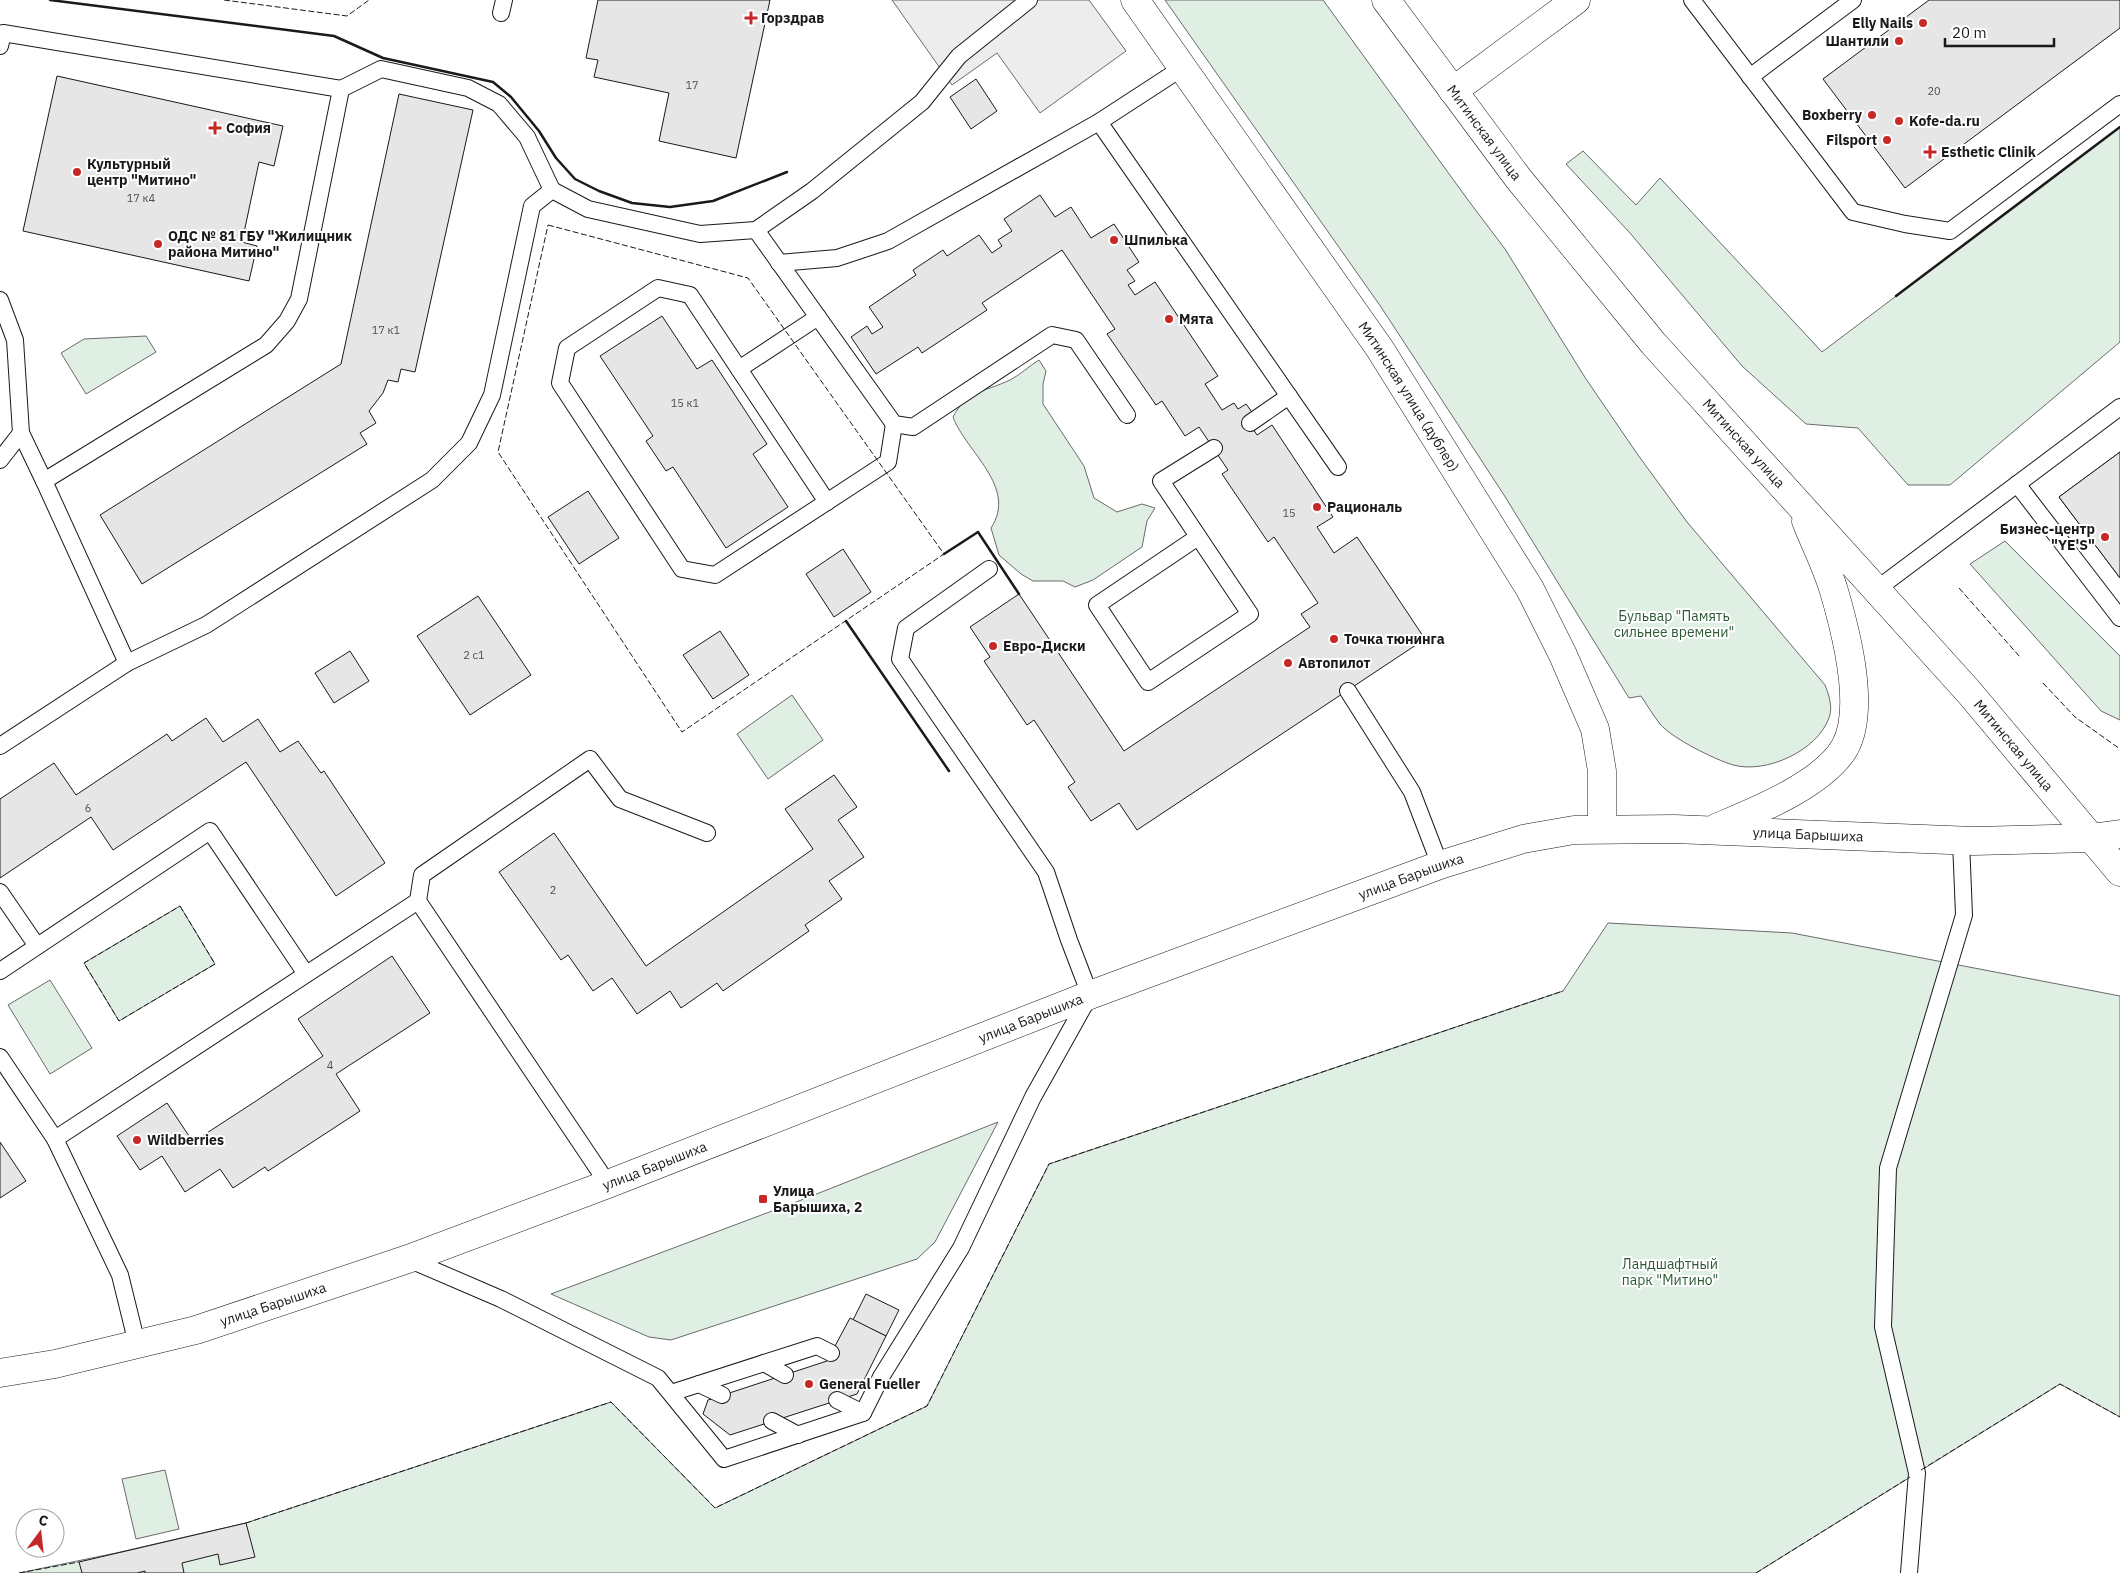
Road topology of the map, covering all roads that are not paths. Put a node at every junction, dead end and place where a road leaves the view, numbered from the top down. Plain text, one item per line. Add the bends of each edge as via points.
1 (1029, 0) edge
2 (1135, 0) edge
3 (1386, 0) edge
4 (1576, 0) edge
5 (1692, 0) edge
6 (1853, 0) edge
7 (1, 37) edge
8 (1182, 68) junction
9 (1750, 77) junction
10 (341, 89) junction
11 (1452, 91) junction
12 (2120, 104) edge
13 (1099, 122) junction
14 (552, 190) junction
15 (756, 230) junction
16 (779, 263) junction
17 (0, 300) edge
18 (818, 318) junction
19 (739, 369) junction
20 (1289, 396) junction
21 (2120, 407) edge
22 (1127, 415) dead end
23 (1250, 423) dead end
24 (894, 424) junction
25 (21, 433) junction
26 (1214, 448) dead end
27 (0, 460) edge
28 (1338, 467) dead end
29 (44, 481) junction
30 (2017, 484) junction
31 (827, 502) junction
32 (1799, 504) junction
33 (1198, 537) junction
34 (989, 569) dead end
35 (1877, 589) junction
36 (2120, 618) edge
37 (127, 663) junction
38 (1348, 691) dead end
39 (0, 746) edge
40 (1602, 830) junction
41 (1710, 830) junction
42 (707, 833) dead end
43 (2120, 834) edge
44 (2091, 838) junction
45 (1961, 840) junction
46 (1440, 865) junction
47 (2120, 872) edge
48 (0, 892) edge
49 (418, 901) junction
50 (37, 946) junction
51 (0, 971) edge
52 (306, 974) junction
53 (1090, 995) junction
54 (0, 1057) edge
55 (55, 1139) junction
56 (608, 1184) junction
57 (408, 1259) junction
58 (138, 1344) junction
59 (831, 1353) dead end
60 (764, 1363) junction
61 (0, 1373) edge
62 (786, 1375) dead end
63 (699, 1384) junction
64 (671, 1393) junction
65 (722, 1395) dead end
66 (837, 1400) dead end
67 (863, 1413) junction
68 (772, 1421) dead end
69 (798, 1435) junction
70 (1909, 1573) edge

1 - 15 lane via 959,56 922,102 812,191
2 - 8 main road, Митинская улица (дублер)
3 - 11 main road, Митинская улица
4 - 11 main road
5 - 9 lane
6 - 9 lane
7 - 10 lane
8 - 13 lane
8 - 40 main road, Митинская улица (дублер) via 1380,349 1530,589 1595,729 1602,771
9 - 12 lane via 1853,212 1950,232
10 - 14 lane via 381,69 468,88 499,104 527,137
10 - 29 lane via 299,298 286,321 266,344
11 - 32 main road, Митинская улица via 1518,178 1653,343
13 - 16 lane via 888,241 837,258
13 - 20 lane
14 - 15 lane via 588,209 700,234
14 - 37 lane via 532,206 492,395 469,443 432,480 206,625
15 - 16 lane
16 - 18 lane
17 - 25 lane via 15,340
18 - 19 lane
18 - 24 lane
19 - 31 lane
19 - 31 lane via 690,295 658,288 567,348 560,383 682,569 715,575
20 - 23 lane
20 - 28 lane
21 - 30 lane
22 - 24 lane via 1076,340 1052,335 913,427
24 - 31 lane via 888,462
25 - 27 lane
25 - 29 lane
26 - 33 lane via 1161,481
29 - 37 lane
30 - 35 lane
30 - 36 lane
32 - 35 main road, Митинская улица
32 - 41 main road via 1834,590 1852,671 1854,711 1849,736 1844,748 1826,769 1777,802
33 - 33 lane via 1250,614 1148,682 1097,605
34 - 53 lane via 906,628 900,659 1046,872
35 - 44 main road, Митинская улица via 1989,715
37 - 39 lane
38 - 46 lane via 1412,792
40 - 41 main road, улица Барышиха
40 - 46 main road, улица Барышиха via 1574,830 1523,839
41 - 45 main road, улица Барышиха
42 - 49 lane via 620,799 590,759 422,875
43 - 44 main road, улица Барышиха
44 - 45 main road, улица Барышиха
44 - 47 main road, Митинская улица
45 - 70 lane via 1964,915 1888,1168 1883,1327 1917,1473
46 - 53 main road, улица Барышиха
48 - 50 lane
49 - 52 lane
49 - 56 lane
50 - 51 lane
50 - 52 lane via 210,830
52 - 55 lane
53 - 56 main road, улица Барышиха
53 - 67 lane via 1033,1097 961,1248 875,1374
54 - 55 lane
55 - 58 lane via 120,1275
56 - 57 main road, улица Барышиха
57 - 58 main road, улица Барышиха via 196,1330
57 - 64 lane via 501,1299 651,1374
58 - 61 main road, улица Барышиха via 55,1364
59 - 60 lane via 818,1346
60 - 62 lane
60 - 63 lane
63 - 64 lane
63 - 65 lane
64 - 69 lane via 724,1460
66 - 67 lane
67 - 69 lane
68 - 69 lane

